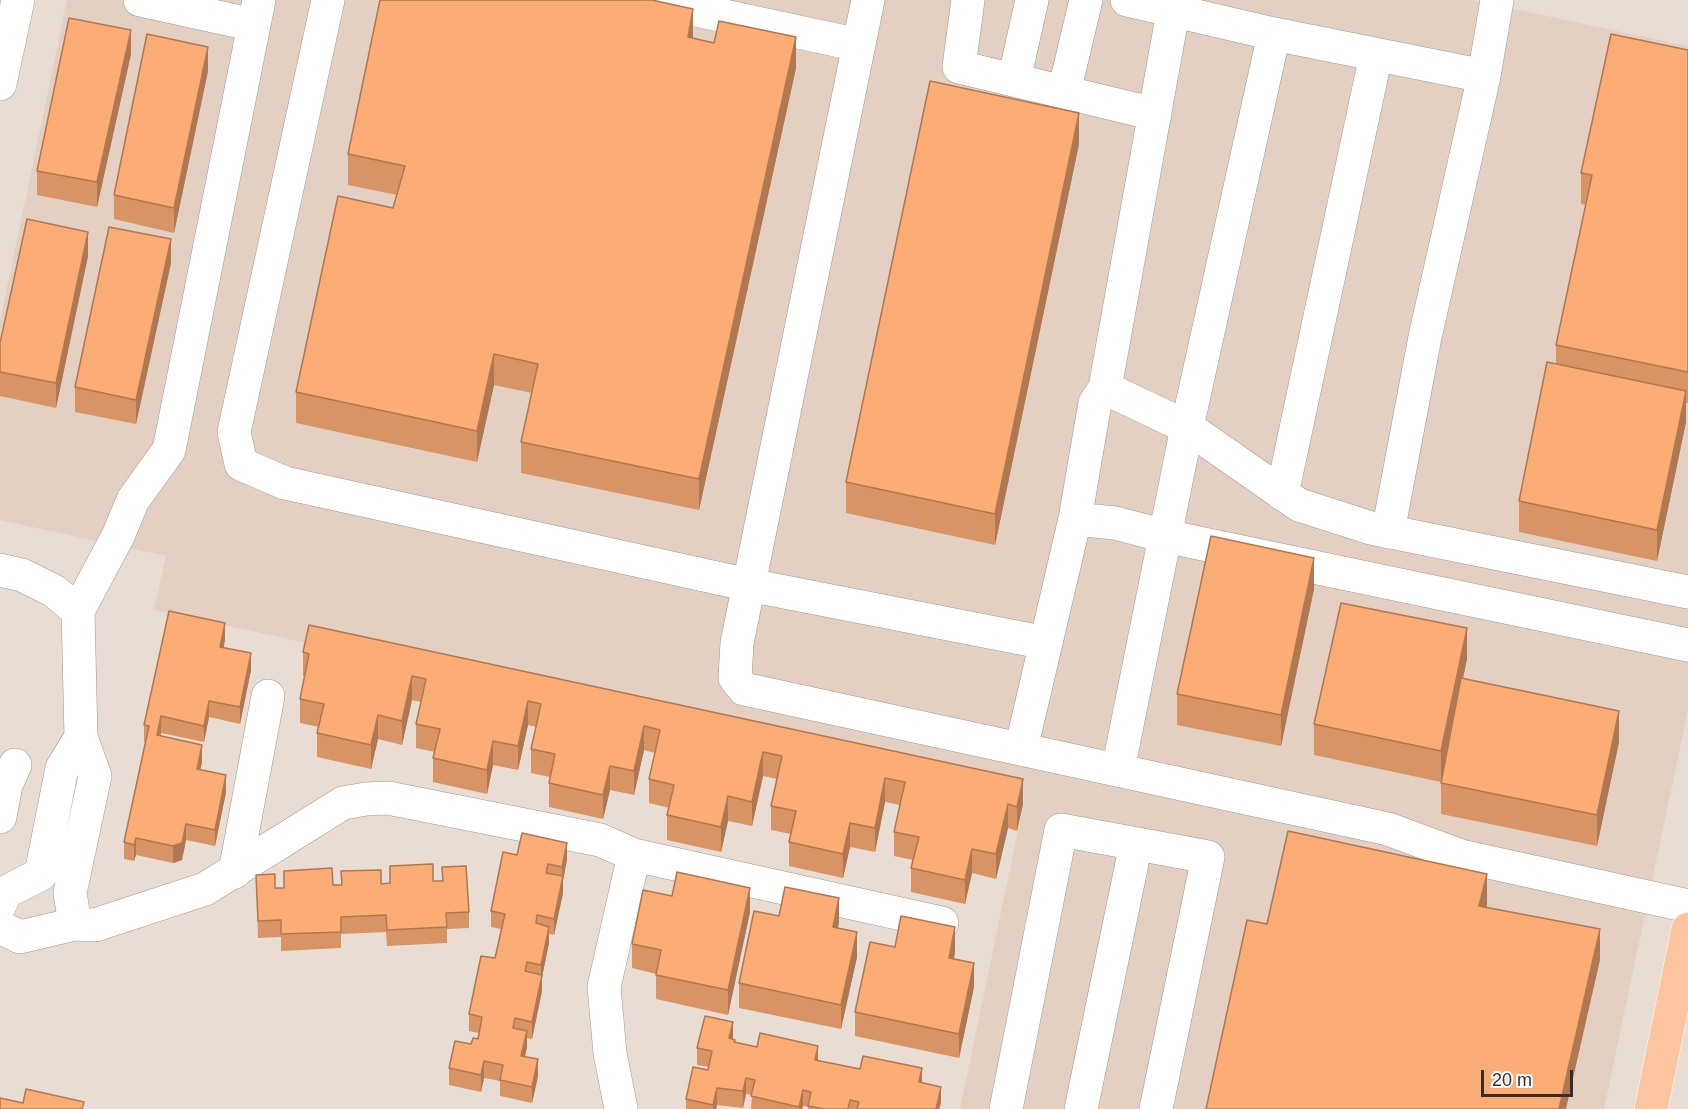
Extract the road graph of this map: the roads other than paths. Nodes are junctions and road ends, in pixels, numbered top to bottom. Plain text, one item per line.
1 (18, 0) edge
2 (140, 0) edge
3 (328, 0) edge
4 (650, 0) edge
5 (868, 0) edge
6 (969, 0) edge
7 (1032, 0) edge
8 (1086, 0) edge
9 (1127, 0) edge
10 (1497, 0) edge
11 (257, 12) edge
12 (1173, 12) junction
13 (1274, 34) junction
14 (859, 45) junction
15 (1376, 55) junction
16 (1484, 76) junction
17 (1014, 80) junction
18 (0, 84) edge
19 (1064, 92) junction
20 (1155, 114) junction
21 (1105, 388) junction
22 (1187, 427) junction
23 (1282, 494) junction
24 (1075, 519) junction
25 (1388, 532) junction
26 (1165, 536) junction
27 (0, 570) edge
28 (749, 585) junction
29 (1688, 592) edge
30 (78, 611) junction
31 (1046, 643) junction
32 (1688, 645) edge
33 (268, 696) dead end
34 (81, 737) junction
35 (1021, 749) junction
36 (15, 765) dead end
37 (1130, 772) junction
38 (0, 817) edge
39 (1136, 844) junction
40 (634, 855) junction
41 (235, 872) junction
42 (0, 905) edge
43 (1688, 906) edge
44 (942, 923) edge
45 (75, 924) junction
46 (0, 927) edge
47 (1688, 929) edge
48 (621, 1109) edge
49 (1006, 1109) edge
50 (1081, 1109) edge
51 (1156, 1109) edge
52 (1651, 1109) edge

1 - 18 street
2 - 11 street
3 - 28 street
4 - 14 street
5 - 14 street
6 - 17 street
7 - 17 street
8 - 19 street
9 - 12 street
10 - 16 street
11 - 30 street
12 - 13 street
12 - 20 street
13 - 15 street
13 - 22 street
14 - 28 street
15 - 16 street
15 - 23 street
16 - 25 street
17 - 19 street
19 - 20 street
20 - 21 street
21 - 22 street
21 - 24 street
22 - 23 street
22 - 26 street
23 - 25 street
24 - 26 street
24 - 31 street
25 - 29 street
26 - 32 street
26 - 37 street
27 - 30 street
28 - 31 street
28 - 35 street
30 - 34 street
31 - 35 street
33 - 41 street
34 - 42 street
34 - 45 street
35 - 37 street
36 - 38 street
37 - 43 street
39 - 49 street
39 - 50 street
39 - 51 street
40 - 41 street
40 - 44 street
40 - 48 street
41 - 45 street
45 - 46 street
47 - 52 main road

